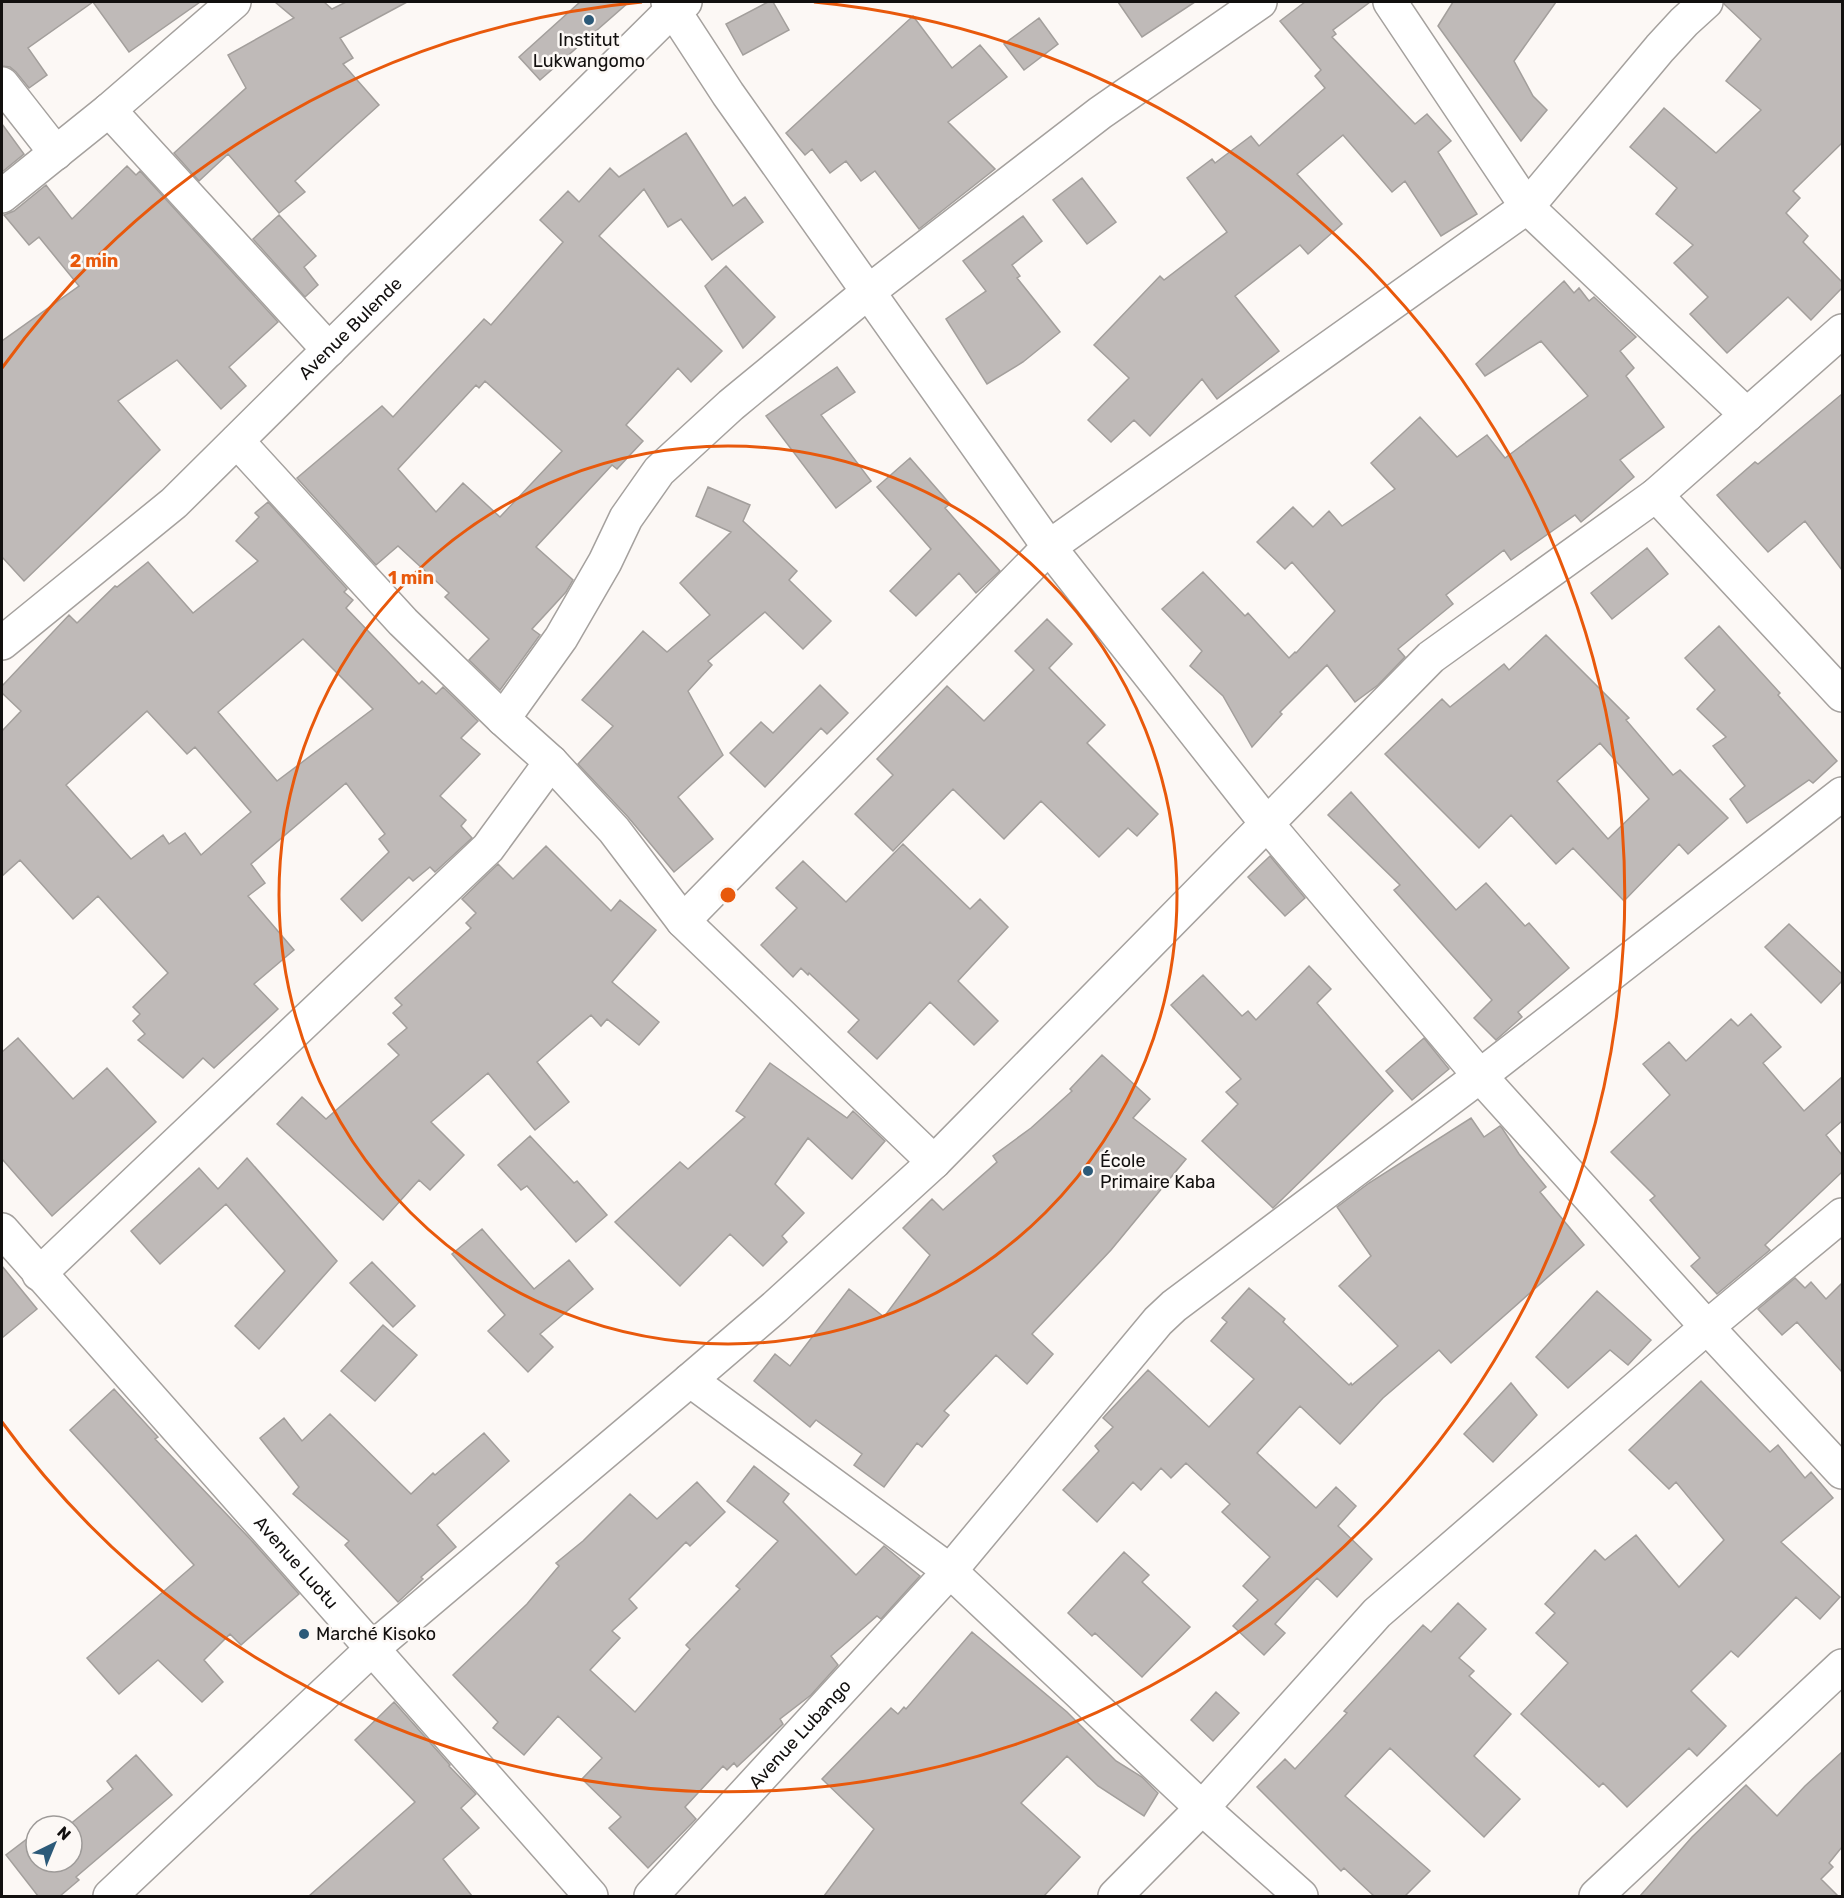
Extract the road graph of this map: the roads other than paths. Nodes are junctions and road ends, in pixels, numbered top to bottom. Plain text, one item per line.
1 (1260, 2) edge
2 (1390, 2) edge
3 (1706, 2) edge
4 (230, 3) edge
5 (675, 4) edge
6 (2, 84) edge
7 (109, 110) junction
8 (56, 153) junction
9 (2, 196) edge
10 (1527, 207) junction
11 (868, 292) junction
12 (1842, 331) edge
13 (329, 350) junction
14 (1747, 415) junction
15 (237, 441) junction
16 (1656, 495) junction
17 (1049, 548) junction
18 (2, 643) edge
19 (1842, 695) edge
20 (503, 719) junction
21 (551, 762) junction
22 (1842, 794) edge
23 (1268, 825) junction
24 (683, 921) junction
25 (1479, 1076) junction
26 (934, 1162) junction
27 (1842, 1215) edge
28 (2, 1230) edge
29 (39, 1274) junction
30 (1707, 1327) junction
31 (690, 1380) junction
32 (1842, 1472) edge
33 (950, 1571) junction
34 (373, 1648) junction
35 (1842, 1666) edge
36 (1202, 1808) junction
37 (110, 1896) edge
38 (591, 1896) edge
39 (651, 1896) edge
40 (1115, 1896) edge
41 (1301, 1896) edge
42 (1596, 1896) edge

1 - 11 street
2 - 10 street
3 - 10 street
4 - 7 street
5 - 11 street
5 - 13 street, Avenue Bulende
6 - 8 street
7 - 8 street
7 - 13 street
8 - 9 street
10 - 14 street
10 - 17 street
11 - 17 street
11 - 20 street
12 - 14 street
13 - 15 street, Avenue Bulende
14 - 16 street
15 - 18 street, Avenue Bulende
15 - 20 street
16 - 19 street
16 - 23 street
17 - 23 street
17 - 24 street
20 - 21 street
21 - 24 street
21 - 29 street
22 - 25 street, Avenue Lubango
23 - 25 street
23 - 26 street
24 - 26 street
25 - 30 street
25 - 33 street, Avenue Lubango
26 - 31 street
27 - 30 street
28 - 29 street, Avenue Luotu
29 - 34 street, Avenue Luotu
30 - 32 street
30 - 36 street
31 - 33 street
31 - 34 street
33 - 36 street
33 - 39 street, Avenue Lubango
34 - 37 street
34 - 38 street, Avenue Luotu
35 - 42 street
36 - 40 street
36 - 41 street

